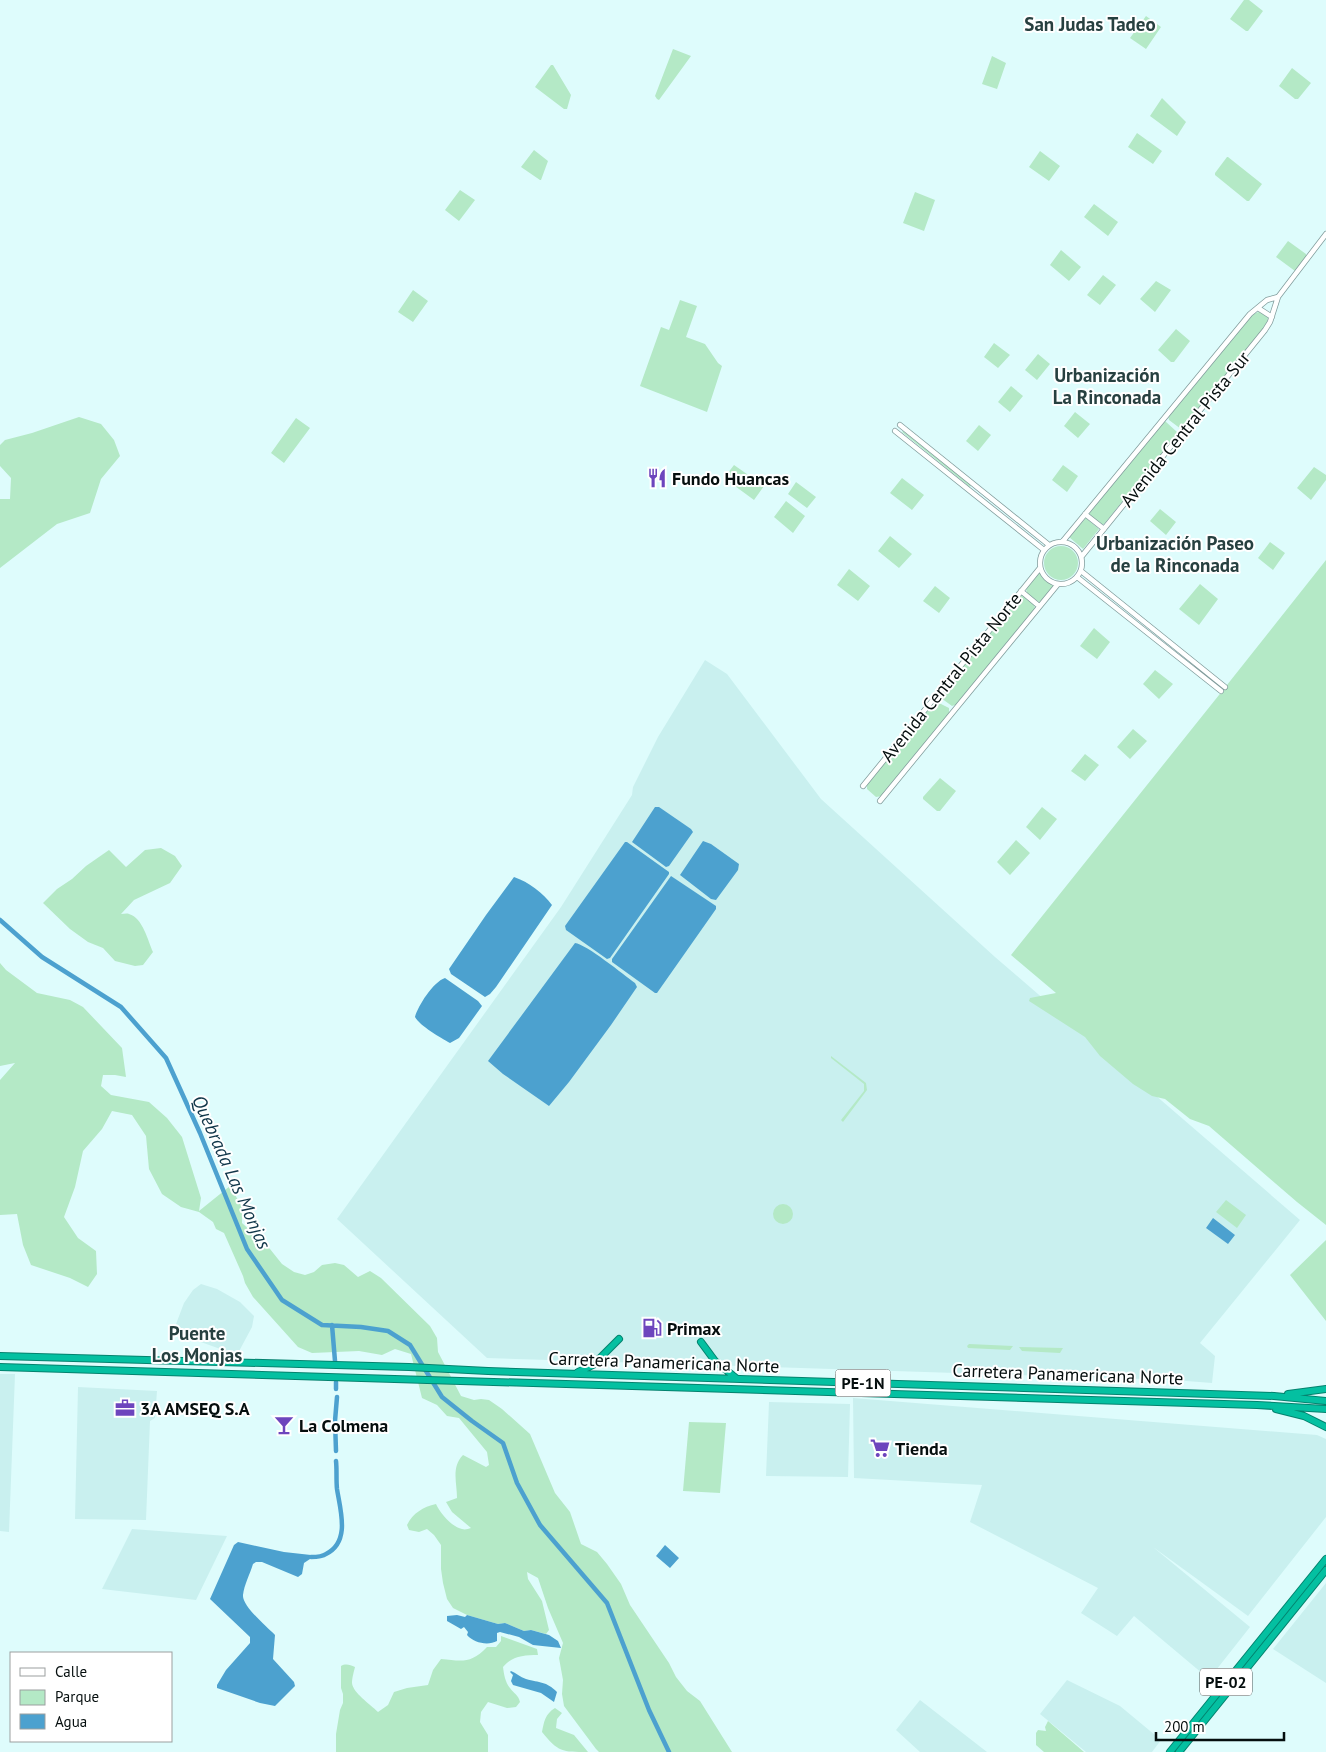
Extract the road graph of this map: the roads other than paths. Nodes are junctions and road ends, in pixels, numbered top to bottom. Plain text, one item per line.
1 (1326, 234) edge
2 (1278, 297) junction
3 (1258, 308) junction
4 (1272, 317) junction
5 (900, 425) dead end
6 (895, 431) dead end
7 (1085, 514) junction
8 (1104, 529) junction
9 (1063, 541) junction
10 (1049, 545) junction
11 (1044, 550) junction
12 (1082, 556) junction
13 (1040, 568) junction
14 (1081, 571) junction
15 (1077, 577) junction
16 (1058, 584) junction
17 (1021, 591) junction
18 (1039, 606) junction
19 (1225, 687) dead end
20 (1221, 691) dead end
21 (863, 786) dead end
22 (880, 802) dead end
23 (619, 1339) dead end
24 (701, 1342) dead end
25 (0, 1356) edge
26 (303, 1364) junction
27 (0, 1366) edge
28 (575, 1374) junction
29 (295, 1376) junction
30 (738, 1379) junction
31 (798, 1381) junction
32 (1068, 1389) junction
33 (1326, 1389) edge
34 (798, 1391) junction
35 (1274, 1396) junction
36 (1068, 1399) junction
37 (1326, 1401) edge
38 (1257, 1405) junction
39 (1326, 1409) edge
40 (1326, 1427) edge
41 (1326, 1559) edge
42 (1326, 1570) edge
43 (1170, 1752) edge
44 (1179, 1752) edge

1 - 2 street
2 - 3 street
2 - 4 street, Avenida Central Pista Sur
3 - 4 street
3 - 7 street
4 - 8 street, Avenida Central Pista Sur
5 - 10 street
6 - 11 street
7 - 8 street
7 - 9 street
8 - 12 street, Avenida Central Pista Sur
9 - 10 street
9 - 12 street
10 - 11 street
11 - 13 street
12 - 14 street
13 - 16 street
13 - 17 street, Avenida Central Pista Norte
14 - 15 street
14 - 19 street
15 - 16 street
15 - 20 street
16 - 18 street
17 - 18 street
17 - 21 street, Avenida Central Pista Norte
18 - 22 street
23 - 28 highway
24 - 30 highway
25 - 26 highway, Carretera Panamericana Norte / PE-1N
26 - 28 highway, Carretera Panamericana Norte / PE-1N
26 - 29 highway
27 - 29 highway, Carretera Panamericana Norte / PE-1N
28 - 30 highway, Carretera Panamericana Norte / PE-1N
29 - 34 highway, Carretera Panamericana Norte / PE-1N
30 - 31 highway, Carretera Panamericana Norte / PE-1N
31 - 32 highway, Carretera Panamericana Norte / PE-1N
31 - 34 highway
32 - 35 highway, Carretera Panamericana Norte / PE-1N
32 - 36 highway
33 - 35 highway
34 - 36 highway, Carretera Panamericana Norte / PE-1N
35 - 37 highway, Carretera Panamericana Norte / PE-1N
36 - 38 highway, Carretera Panamericana Norte / PE-1N
38 - 39 highway, Carretera Panamericana Norte / PE-1N
38 - 40 highway
41 - 43 highway, PE-02
42 - 44 highway, PE-02

